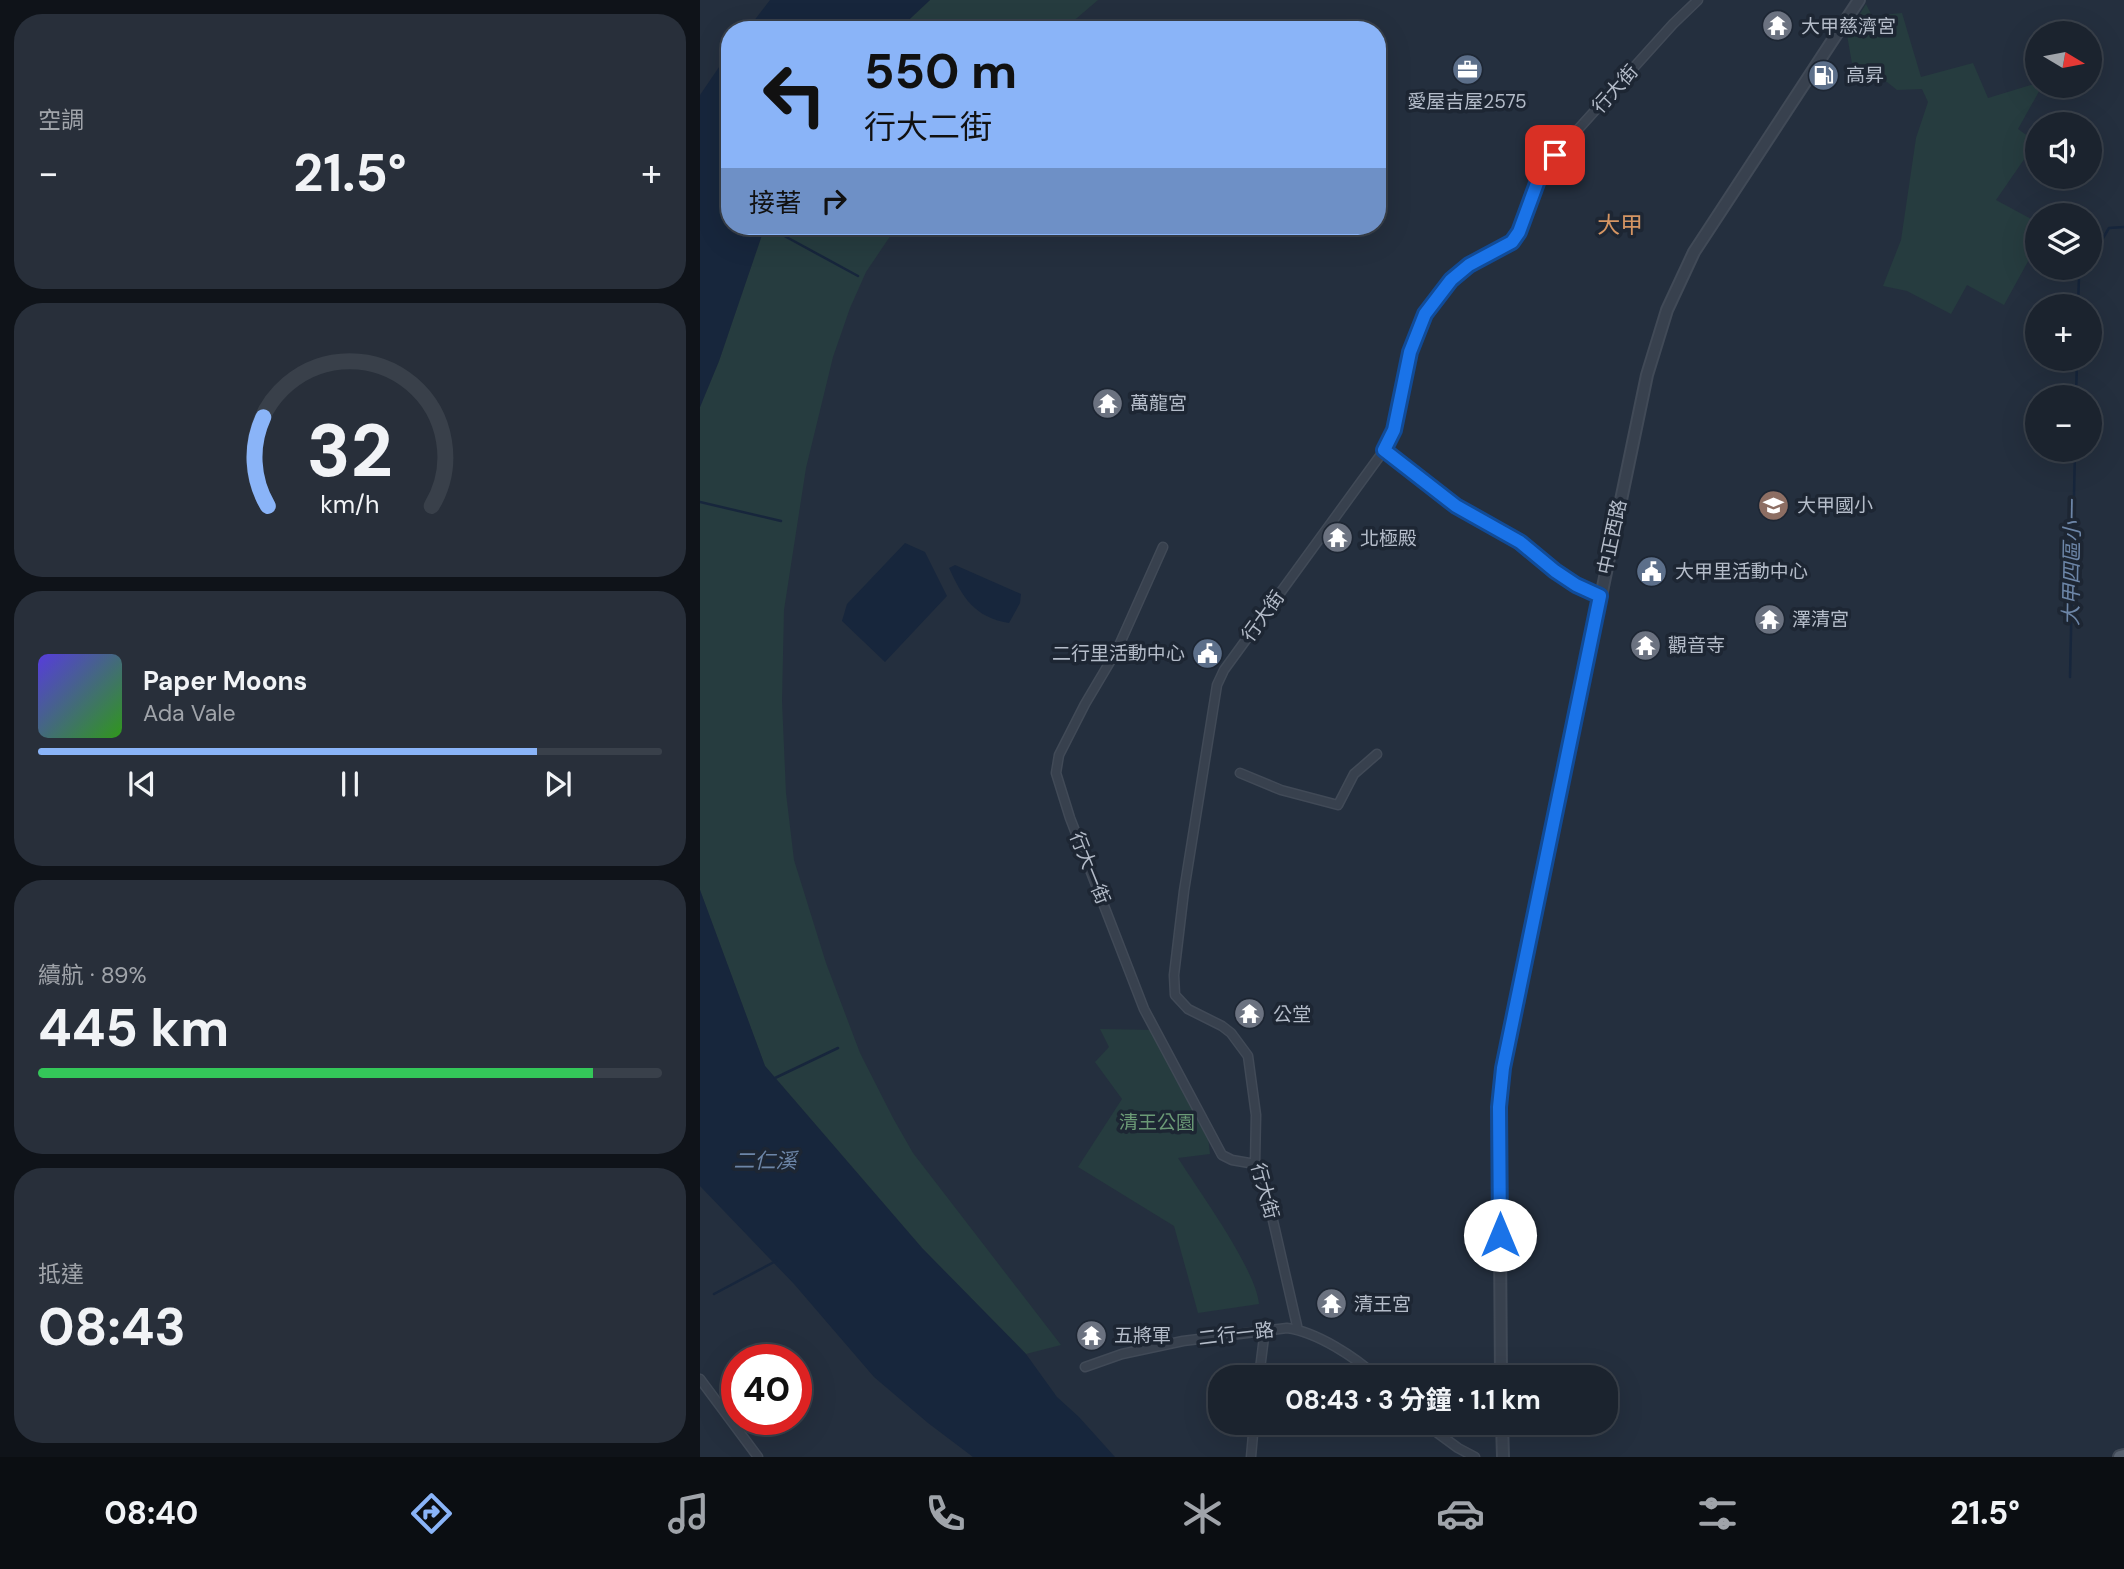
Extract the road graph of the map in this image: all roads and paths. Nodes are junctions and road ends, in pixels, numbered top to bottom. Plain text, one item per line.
1 (1698, 0) edge
2 (1859, 0) edge
3 (1384, 450) junction
4 (1163, 547) dead end
5 (1600, 596) junction
6 (1377, 754) dead end
7 (1240, 773) dead end
8 (1255, 1164) junction
9 (1265, 1329) junction
10 (1298, 1330) junction
11 (1260, 1365) edge
12 (1362, 1365) edge
13 (1502, 1365) edge
14 (1085, 1367) dead end
15 (700, 1379) edge
16 (1253, 1435) edge
17 (1440, 1435) edge
18 (1502, 1435) edge
19 (758, 1457) edge
20 (1251, 1457) edge
21 (1475, 1457) edge
22 (1503, 1457) edge

1 - 3 street, 行大街
2 - 5 street, 中正西路
3 - 5 street
3 - 8 street, 行大街
4 - 8 street, 行大一街
5 - 13 street, 中正西路
6 - 7 street
8 - 10 street, 行大街
9 - 10 street, 二行一路
9 - 11 street
9 - 14 street, 二行一路
10 - 12 street, 二行一路
15 - 19 street
16 - 20 street
17 - 21 street
18 - 22 street

